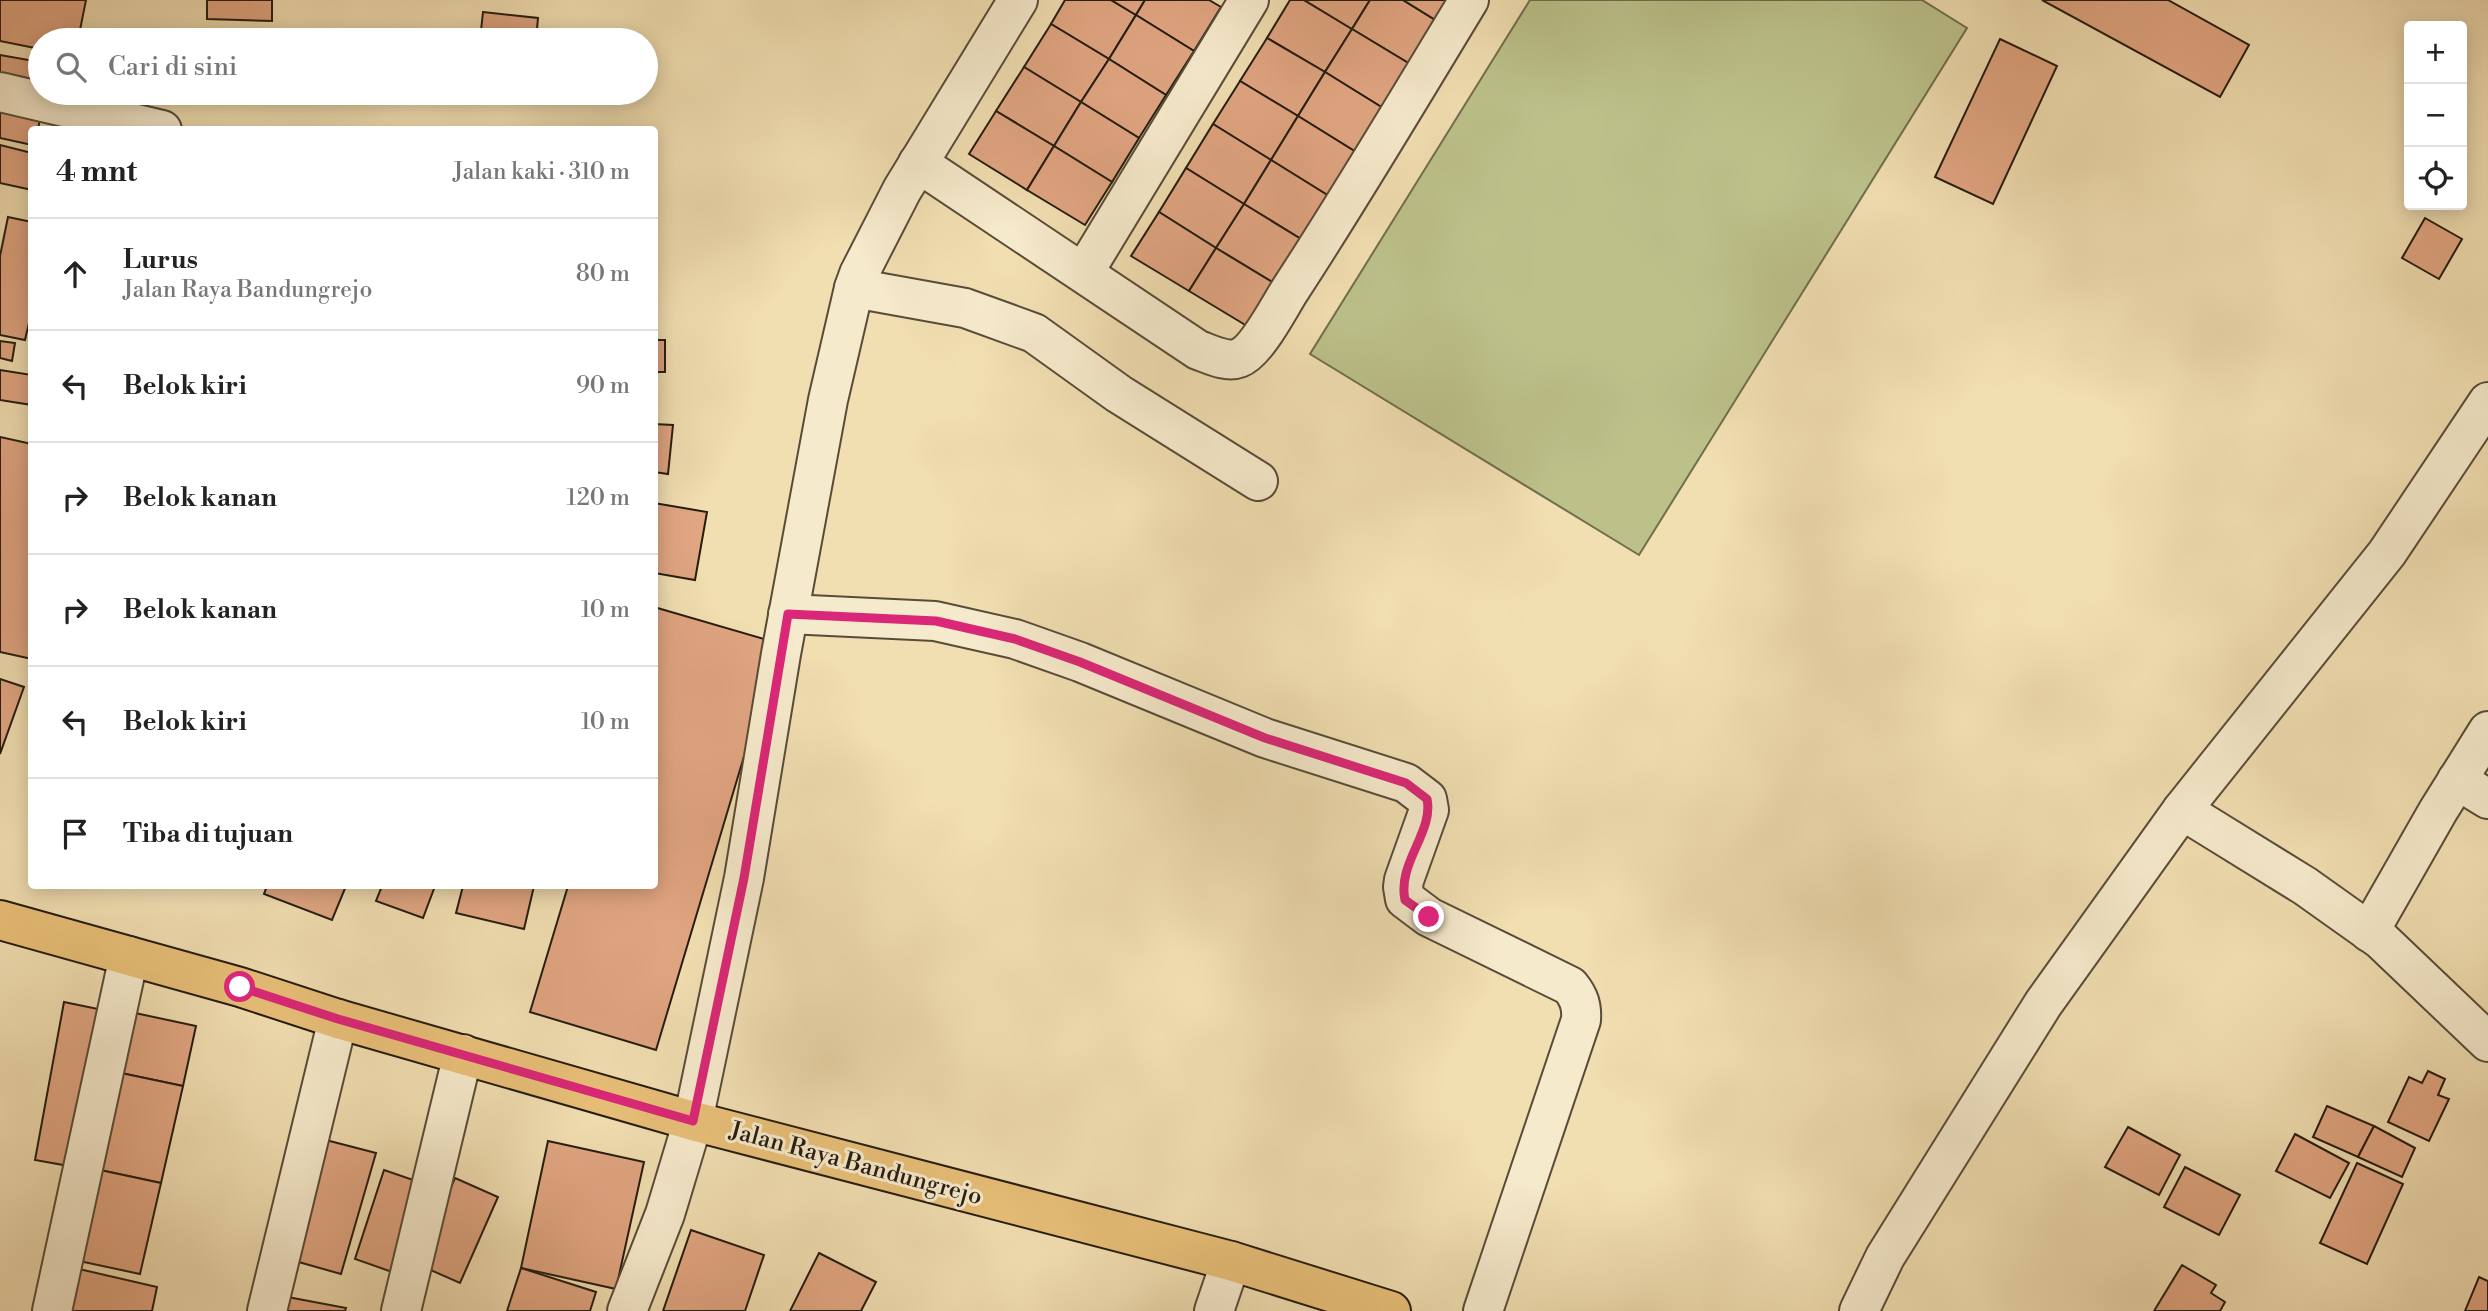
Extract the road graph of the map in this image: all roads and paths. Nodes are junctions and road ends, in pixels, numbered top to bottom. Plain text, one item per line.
1 (1018, 0) edge
2 (1249, 0) edge
3 (1469, 0) edge
4 (0, 92) edge
5 (28, 99) edge
6 (55, 105) edge
7 (145, 126) edge
8 (918, 163) junction
9 (1084, 272) junction
10 (854, 288) junction
11 (2488, 402) edge
12 (1258, 481) dead end
13 (788, 614) junction
14 (2488, 731) edge
15 (2473, 789) edge
16 (2182, 810) junction
17 (0, 920) edge
18 (2369, 932) junction
19 (129, 956) junction
20 (338, 1019) junction
21 (2488, 1042) edge
22 (463, 1054) junction
23 (693, 1121) junction
24 (1231, 1261) junction
25 (1381, 1310) edge
26 (52, 1311) edge
27 (267, 1311) edge
28 (401, 1311) edge
29 (627, 1311) edge
30 (1214, 1311) edge
31 (1483, 1311) edge
32 (1859, 1311) edge

1 - 8 street
2 - 9 street
3 - 9 street
4 - 5 street
6 - 7 street
8 - 9 street
8 - 10 street
10 - 12 street
10 - 13 street
11 - 16 street
13 - 23 street
13 - 31 street
14 - 15 street
15 - 18 street
16 - 18 street
16 - 32 street
17 - 19 main road, Jalan Raya Bandungrejo
18 - 21 street
19 - 20 main road, Jalan Raya Bandungrejo
19 - 26 street
20 - 22 main road, Jalan Raya Bandungrejo
20 - 27 street
22 - 23 main road, Jalan Raya Bandungrejo
22 - 28 street
23 - 24 main road, Jalan Raya Bandungrejo
23 - 29 street
24 - 25 main road, Jalan Raya Bandungrejo
24 - 30 street

